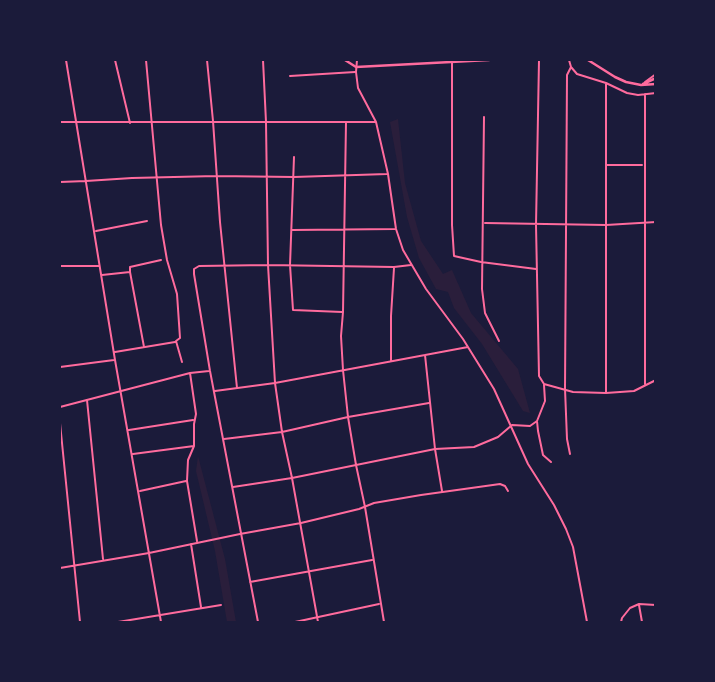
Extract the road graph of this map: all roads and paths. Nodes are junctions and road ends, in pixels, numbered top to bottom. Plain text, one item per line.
1 (66, 60) edge
2 (115, 60) edge
3 (146, 60) edge
4 (206, 60) edge
5 (263, 60) edge
6 (345, 60) edge
7 (357, 60) edge
8 (484, 60) edge
9 (489, 60) edge
10 (539, 60) edge
11 (569, 60) edge
12 (587, 60) edge
13 (421, 62) edge
14 (453, 62) junction
15 (571, 67) junction
16 (356, 69) junction
17 (290, 76) dead end
18 (656, 76) edge
19 (606, 83) junction
20 (656, 83) edge
21 (641, 85) junction
22 (656, 93) edge
23 (645, 94) junction
24 (484, 117) dead end
25 (213, 121) junction
26 (60, 122) edge
27 (77, 122) junction
28 (266, 122) junction
29 (346, 122) junction
30 (376, 122) junction
31 (130, 123) junction
32 (151, 123) junction
33 (294, 157) dead end
34 (605, 165) junction
35 (645, 165) junction
36 (388, 174) junction
37 (216, 176) junction
38 (345, 176) junction
39 (266, 177) junction
40 (294, 177) junction
41 (157, 178) junction
42 (86, 181) junction
43 (60, 182) edge
44 (146, 221) dead end
45 (645, 222) junction
46 (656, 222) edge
47 (483, 223) junction
48 (536, 225) junction
49 (567, 225) junction
50 (606, 225) junction
51 (396, 229) junction
52 (292, 230) junction
53 (344, 230) junction
54 (95, 231) junction
55 (161, 260) dead end
56 (481, 262) junction
57 (268, 265) junction
58 (290, 265) junction
59 (412, 265) junction
60 (100, 266) junction
61 (224, 266) junction
62 (343, 266) junction
63 (60, 267) edge
64 (394, 267) junction
65 (537, 270) junction
66 (130, 272) junction
67 (102, 275) junction
68 (343, 312) junction
69 (177, 341) junction
70 (499, 341) dead end
71 (144, 347) junction
72 (469, 347) junction
73 (114, 352) junction
74 (425, 355) junction
75 (116, 360) junction
76 (182, 361) dead end
77 (391, 361) junction
78 (60, 367) edge
79 (343, 370) junction
80 (210, 371) junction
81 (190, 373) junction
82 (656, 380) edge
83 (275, 383) junction
84 (544, 384) junction
85 (645, 384) junction
86 (237, 388) junction
87 (565, 390) junction
88 (122, 391) junction
89 (214, 391) junction
90 (606, 393) junction
91 (87, 400) junction
92 (429, 403) junction
93 (60, 407) edge
94 (348, 417) junction
95 (195, 419) junction
96 (537, 421) junction
97 (60, 422) edge
98 (510, 426) junction
99 (128, 430) junction
100 (282, 432) junction
101 (223, 439) junction
102 (194, 446) junction
103 (435, 449) junction
104 (132, 454) junction
105 (570, 454) dead end
106 (551, 462) dead end
107 (356, 465) junction
108 (292, 478) junction
109 (187, 481) junction
110 (232, 487) junction
111 (139, 491) junction
112 (508, 491) dead end
113 (442, 492) junction
114 (365, 507) junction
115 (301, 523) junction
116 (240, 534) junction
117 (197, 543) junction
118 (191, 544) junction
119 (149, 553) junction
120 (373, 560) junction
121 (103, 561) junction
122 (74, 566) junction
123 (60, 568) edge
124 (310, 571) junction
125 (250, 582) junction
126 (380, 603) junction
127 (639, 604) junction
128 (221, 605) dead end
129 (656, 606) edge
130 (201, 608) junction
131 (160, 614) junction
132 (318, 620) edge
133 (80, 622) edge
134 (118, 622) edge
135 (161, 622) edge
136 (258, 622) edge
137 (295, 622) edge
138 (384, 622) edge
139 (587, 622) edge
140 (621, 622) edge
141 (642, 622) edge

1 - 27 street
2 - 31 street
3 - 32 street
4 - 25 street
5 - 28 street
6 - 16 main road
7 - 16 street
8 - 9 main road
8 - 14 main road
10 - 48 street
11 - 15 street
12 - 21 main road
13 - 14 main road
13 - 16 main road
14 - 56 street
15 - 19 street
15 - 49 street
16 - 17 street
16 - 30 street
18 - 21 main road
19 - 23 street
19 - 34 street
20 - 21 main road
22 - 23 street
23 - 35 street
24 - 47 street
25 - 28 street
25 - 32 street
25 - 37 street
26 - 27 street
27 - 31 street
27 - 42 street
28 - 29 street
28 - 39 street
29 - 30 street
29 - 38 street
30 - 36 street
31 - 32 street
32 - 41 street
33 - 40 street
34 - 35 street
34 - 50 street
35 - 45 street
36 - 38 street
36 - 51 street
37 - 39 street
37 - 41 street
37 - 61 street
38 - 40 street
38 - 53 street
39 - 40 street
39 - 57 street
40 - 52 street
41 - 42 street
41 - 69 street
42 - 43 street
42 - 54 street
44 - 54 street
45 - 46 street
45 - 50 street
45 - 85 street
47 - 48 street
47 - 56 street
48 - 49 street
48 - 65 street
49 - 50 street
49 - 87 street
50 - 90 street
51 - 53 street
51 - 59 street
52 - 53 street
52 - 58 street
53 - 62 street
54 - 60 street
55 - 66 street
56 - 65 street
56 - 70 street
57 - 58 street
57 - 61 street
57 - 83 street
58 - 62 street
58 - 68 street
59 - 64 street
59 - 72 street
60 - 63 street
60 - 67 street
61 - 80 street
61 - 86 street
62 - 64 street
62 - 68 street
64 - 77 street
65 - 84 street
66 - 67 street
66 - 71 street
67 - 73 street
68 - 79 street
69 - 71 street
69 - 76 street
71 - 73 street
72 - 74 street
72 - 98 street
73 - 75 street
74 - 77 street
74 - 92 street
75 - 78 street
75 - 88 street
77 - 79 street
79 - 83 street
79 - 94 street
80 - 81 street
80 - 89 street
81 - 88 street
81 - 95 street
82 - 85 street
83 - 86 street
83 - 100 street
84 - 87 street
84 - 96 street
85 - 90 street
86 - 89 street
87 - 90 street
87 - 105 street
88 - 91 street
88 - 99 street
89 - 101 street
91 - 93 street
91 - 121 street
92 - 94 street
92 - 103 street
94 - 100 street
94 - 107 street
95 - 99 street
95 - 102 street
96 - 98 street
96 - 106 street
97 - 122 street
98 - 103 street
98 - 139 street
99 - 104 street
100 - 101 street
100 - 108 street
101 - 110 street
102 - 104 street
102 - 109 street
103 - 107 street
103 - 113 street
104 - 111 street
107 - 108 street
107 - 114 street
108 - 110 street
108 - 115 street
109 - 111 street
109 - 117 street
110 - 116 street
111 - 119 street
112 - 113 street
113 - 114 street
114 - 115 street
114 - 120 street
115 - 116 street
115 - 124 street
116 - 117 street
116 - 125 street
117 - 118 street
118 - 119 street
118 - 130 street
119 - 121 street
119 - 131 street
120 - 124 street
120 - 126 street
121 - 122 street
122 - 123 street
122 - 133 street
124 - 125 street
124 - 132 street
125 - 136 street
126 - 132 street
126 - 138 street
127 - 129 street
127 - 140 street
127 - 141 street
128 - 130 street
130 - 131 street
131 - 134 street
131 - 135 street
132 - 137 street

